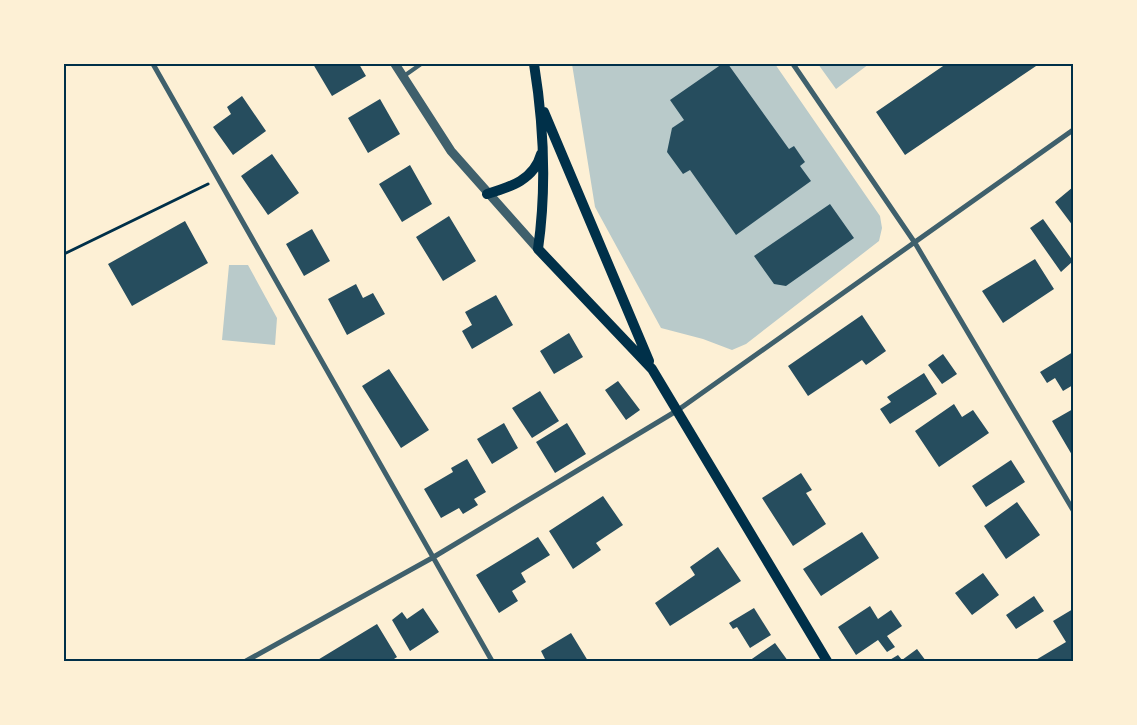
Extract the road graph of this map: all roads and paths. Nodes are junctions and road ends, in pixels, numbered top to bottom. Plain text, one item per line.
1 (153, 64) edge
2 (395, 64) edge
3 (420, 64) edge
4 (534, 64) edge
5 (793, 64) edge
6 (402, 77) junction
7 (540, 102) junction
8 (1073, 130) edge
9 (544, 143) junction
10 (218, 179) junction
11 (487, 194) junction
12 (915, 243) junction
13 (538, 249) junction
14 (64, 254) edge
15 (652, 369) junction
16 (678, 410) junction
17 (1073, 510) edge
18 (432, 558) junction
19 (246, 661) edge
20 (492, 661) edge
21 (827, 661) edge

1 - 10 street
2 - 6 street
3 - 6 lane
4 - 7 main road
5 - 12 street
6 - 11 street
7 - 9 main road
7 - 15 main road
8 - 12 street
9 - 11 main road
9 - 13 main road
10 - 14 path
10 - 18 street
11 - 13 street
12 - 16 street
12 - 17 street
13 - 15 main road
15 - 16 main road
16 - 18 street
16 - 21 main road
18 - 19 street
18 - 20 street

